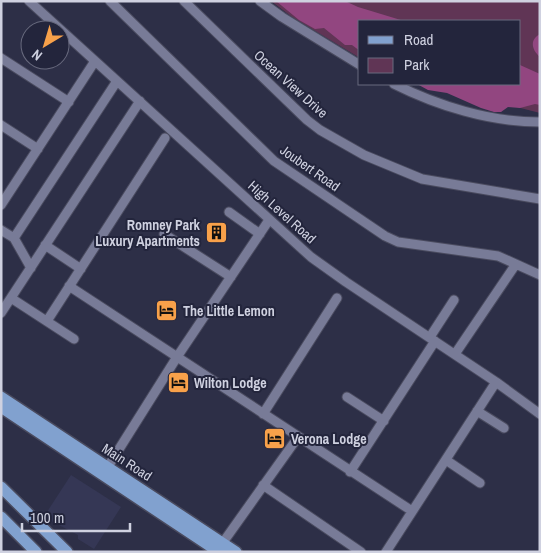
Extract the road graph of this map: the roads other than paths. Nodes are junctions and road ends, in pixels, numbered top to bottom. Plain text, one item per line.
1 (29, 1) edge
2 (110, 1) edge
3 (184, 1) edge
4 (260, 1) edge
5 (1, 58) edge
6 (95, 61) junction
7 (358, 64) edge
8 (117, 81) junction
9 (396, 85) edge
10 (140, 101) junction
11 (69, 102) junction
12 (540, 122) edge
13 (1, 125) edge
14 (165, 138) dead end
15 (38, 149) junction
16 (540, 199) edge
17 (2, 203) edge
18 (229, 212) dead end
19 (269, 220) junction
20 (1, 230) edge
21 (164, 234) dead end
22 (260, 234) junction
23 (14, 238) junction
24 (45, 245) junction
25 (516, 264) junction
26 (31, 268) junction
27 (81, 269) junction
28 (540, 275) edge
29 (232, 277) junction
30 (69, 286) junction
31 (11, 298) junction
32 (337, 298) dead end
33 (454, 300) dead end
34 (1, 313) edge
35 (47, 321) junction
36 (74, 339) dead end
37 (433, 339) junction
38 (455, 354) junction
39 (177, 357) junction
40 (496, 382) junction
41 (1, 397) edge
42 (347, 397) dead end
43 (1, 407) edge
44 (477, 411) junction
45 (263, 414) junction
46 (540, 414) edge
47 (384, 421) junction
48 (504, 428) dead end
49 (298, 437) junction
50 (446, 460) junction
51 (105, 471) junction
52 (350, 472) junction
53 (480, 483) dead end
54 (263, 485) junction
55 (1, 489) edge
56 (412, 511) junction
57 (1, 517) edge
58 (220, 548) edge
59 (36, 552) edge
60 (58, 552) edge
61 (67, 552) edge
62 (236, 552) edge
63 (361, 552) edge
64 (386, 552) edge

1 - 6 street, High Level Road
2 - 25 street, Joubert Road
3 - 16 street, Ocean View Drive
4 - 7 street
5 - 11 street
6 - 8 street, High Level Road
6 - 11 street
8 - 10 street, High Level Road
8 - 23 street
9 - 12 street
10 - 19 street, High Level Road
10 - 24 street
11 - 15 street
13 - 15 street
14 - 27 street
15 - 17 street
18 - 22 street
19 - 22 street
19 - 37 street, High Level Road
20 - 23 street
21 - 29 street
22 - 29 street
23 - 26 street
24 - 26 street
24 - 27 street
25 - 28 street, Joubert Road
25 - 38 street
26 - 31 street
27 - 30 street
29 - 39 street
30 - 35 street
30 - 39 street
31 - 34 street
31 - 35 street
32 - 45 street
33 - 37 street
35 - 36 street
37 - 38 street, High Level Road
37 - 47 street
38 - 40 street, High Level Road
39 - 45 street
39 - 51 street
40 - 44 street
40 - 46 street, High Level Road
41 - 51 main road, Main Road
42 - 47 street
43 - 51 main road, Main Road
44 - 48 street
44 - 50 street
45 - 49 street
47 - 52 street
49 - 52 street
49 - 54 street
50 - 53 street
50 - 56 street
51 - 58 main road, Main Road
52 - 56 street
54 - 58 street
54 - 63 street
55 - 60 main road
55 - 61 main road
56 - 64 street
57 - 59 main road
58 - 62 main road, Main Road

